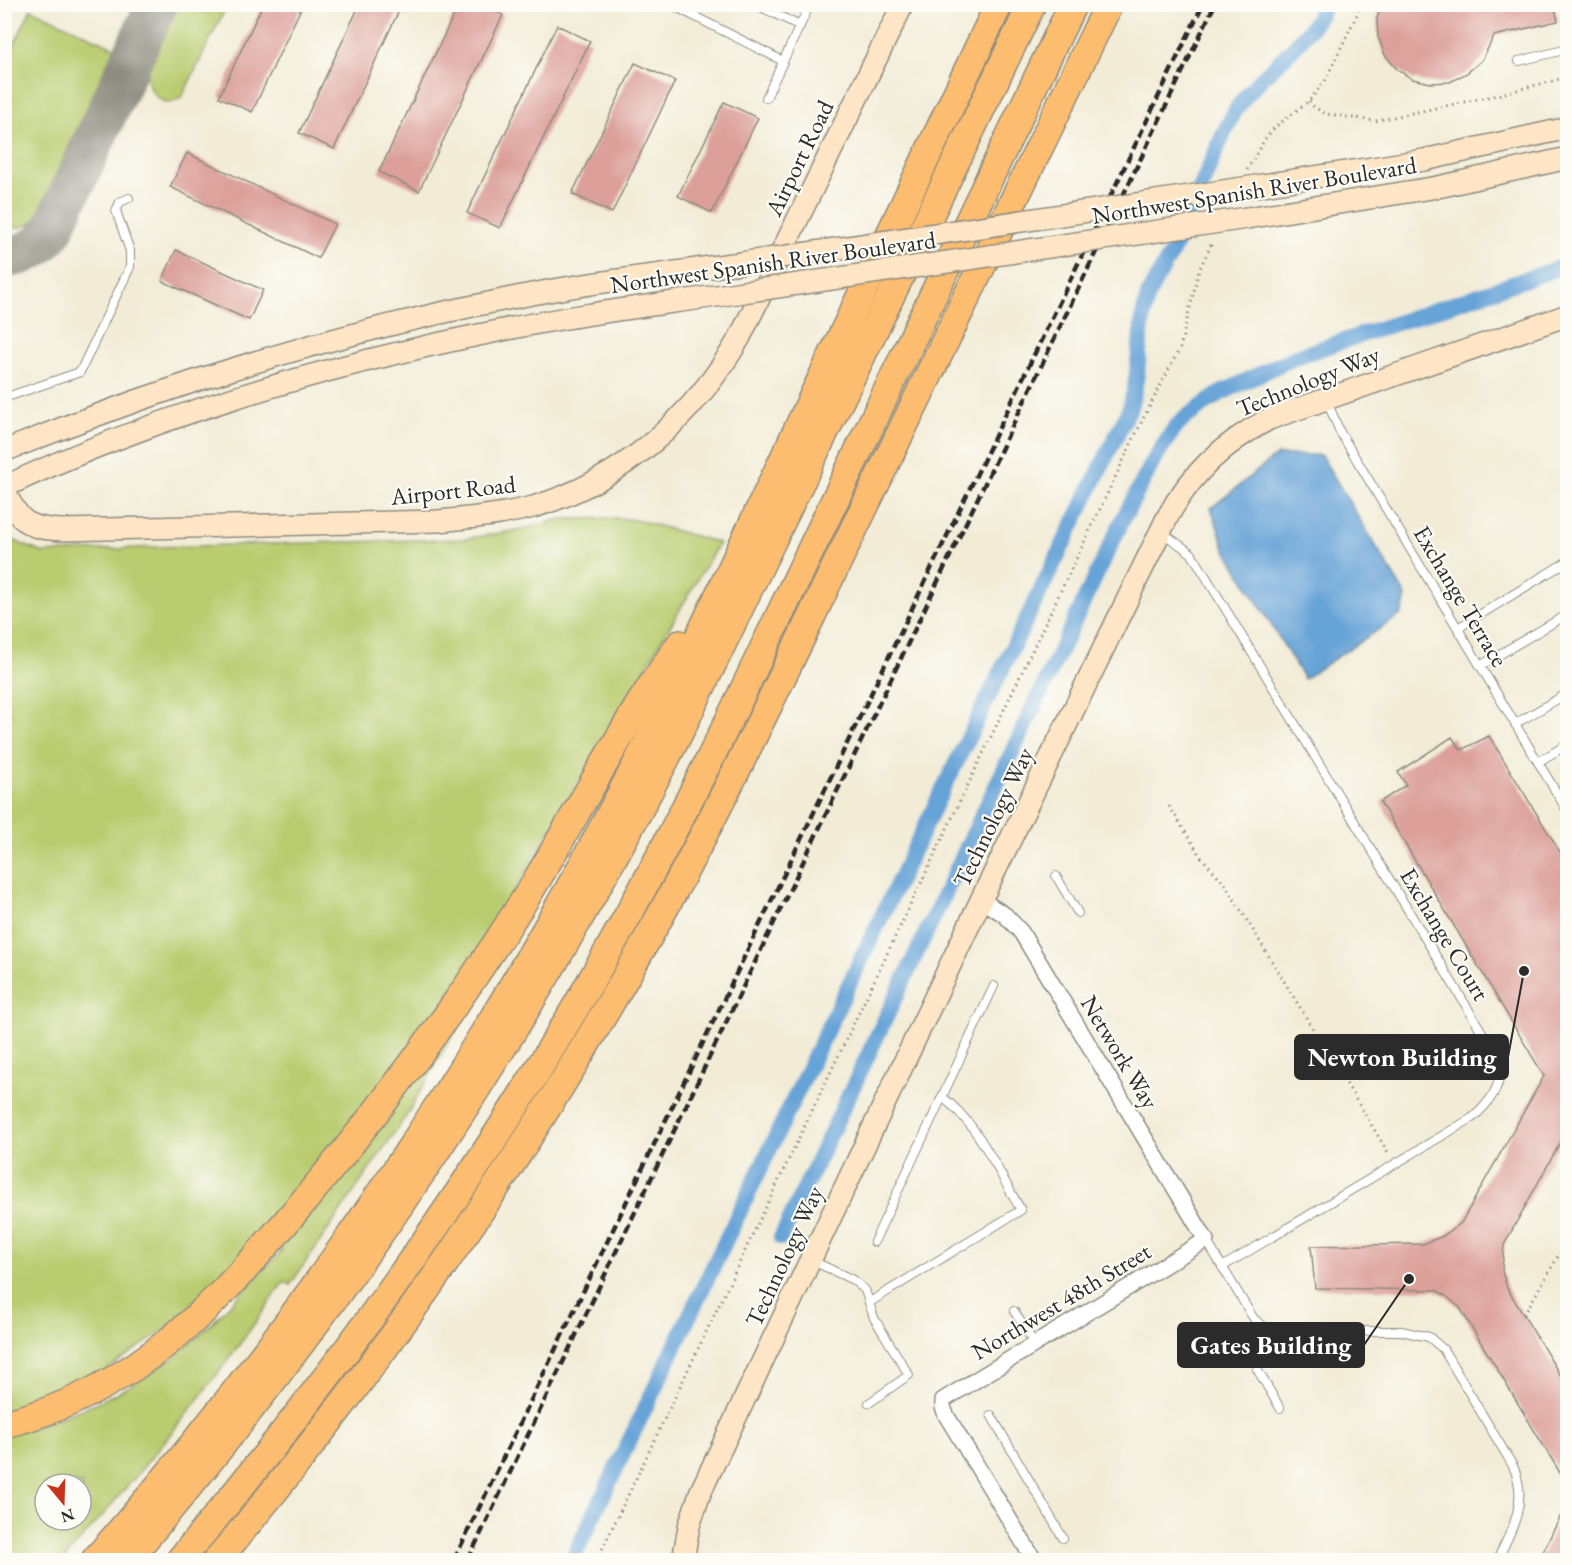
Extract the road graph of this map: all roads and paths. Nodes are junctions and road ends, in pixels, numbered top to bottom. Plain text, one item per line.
1 (670, 4) edge
2 (755, 4) edge
3 (810, 4) edge
4 (903, 4) edge
5 (999, 4) edge
6 (1032, 4) edge
7 (1072, 4) edge
8 (1109, 4) edge
9 (1362, 4) edge
10 (800, 26) junction
11 (1568, 49) edge
12 (783, 61) junction
13 (1519, 61) dead end
14 (1568, 78) edge
15 (766, 98) dead end
16 (1309, 101) junction
17 (1568, 128) edge
18 (1568, 158) edge
19 (1243, 177) dead end
20 (129, 198) dead end
21 (1214, 237) dead end
22 (1568, 315) edge
23 (4, 398) edge
24 (1326, 398) junction
25 (4, 451) edge
26 (4, 488) edge
27 (1161, 531) junction
28 (1568, 561) edge
29 (731, 568) junction
30 (1568, 614) edge
31 (1458, 628) junction
32 (1480, 666) junction
33 (1568, 693) edge
34 (1515, 724) junction
35 (1568, 744) edge
36 (1538, 762) junction
37 (1169, 807) dead end
38 (1568, 812) edge
39 (1056, 876) dead end
40 (981, 900) junction
41 (1078, 913) dead end
42 (994, 986) dead end
43 (942, 1097) junction
44 (1395, 1164) junction
45 (1568, 1239) edge
46 (1206, 1240) junction
47 (874, 1242) dead end
48 (810, 1260) junction
49 (1222, 1267) junction
50 (870, 1302) junction
51 (1014, 1311) dead end
52 (1524, 1316) dead end
53 (1034, 1343) junction
54 (1257, 1369) dead end
55 (868, 1403) dead end
56 (1280, 1408) dead end
57 (990, 1415) dead end
58 (4, 1424) edge
59 (1063, 1538) dead end
60 (95, 1560) edge
61 (127, 1560) edge
62 (180, 1560) edge
63 (217, 1560) edge
64 (597, 1560) edge
65 (683, 1560) edge
66 (1034, 1560) edge
67 (1497, 1560) edge

1 - 12 lane
2 - 10 lane
3 - 10 lane
4 - 26 main road, Airport Road
5 - 29 highway
6 - 61 highway
7 - 62 highway
8 - 63 highway
9 - 16 path
10 - 12 lane
11 - 13 lane
12 - 15 lane
14 - 16 path
16 - 19 path
17 - 25 main road, Northwest Spanish River Boulevard, bridge
18 - 26 main road, Northwest Spanish River Boulevard, bridge
20 - 23 lane
21 - 64 path
22 - 24 main road, Technology Way
24 - 27 main road, Technology Way
24 - 31 lane, Exchange Terrace
27 - 40 main road, Technology Way
27 - 44 lane, Exchange Court
28 - 31 lane
29 - 58 highway
29 - 60 highway
30 - 32 lane
31 - 32 lane, Exchange Terrace
32 - 34 lane, Exchange Terrace
33 - 34 lane
34 - 36 lane, Exchange Terrace
35 - 36 lane
36 - 38 lane, Exchange Terrace
37 - 44 path
39 - 41 lane
40 - 46 street, Network Way
40 - 48 main road, Technology Way
42 - 43 lane
43 - 47 lane
43 - 50 lane
44 - 49 lane, Exchange Court
45 - 52 path
46 - 49 lane
46 - 53 street, Northwest 48th Street
48 - 50 lane
48 - 65 main road, Technology Way
49 - 67 lane
50 - 55 lane
51 - 53 lane
53 - 66 street, Northwest 48th Street
54 - 56 lane
57 - 59 lane

